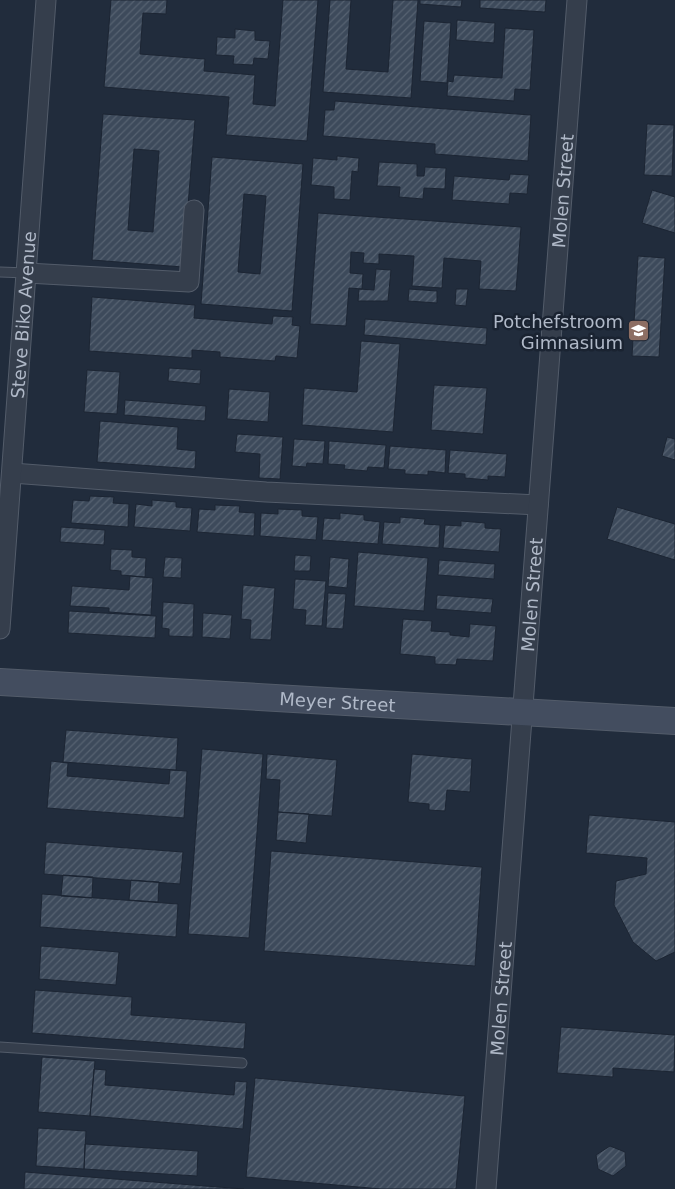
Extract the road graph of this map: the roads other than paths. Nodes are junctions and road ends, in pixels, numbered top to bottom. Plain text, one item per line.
1 (46, 0) edge
2 (577, 0) edge
3 (194, 210) dead end
4 (0, 272) edge
5 (27, 273) junction
6 (12, 473) junction
7 (538, 505) junction
8 (0, 629) edge
9 (0, 682) edge
10 (521, 711) junction
11 (675, 721) edge
12 (0, 1047) edge
13 (242, 1063) dead end
14 (486, 1189) edge

1 - 5 street, Steve Biko Avenue
2 - 7 street, Molen Street
3 - 5 street
4 - 5 lane
5 - 6 street, Steve Biko Avenue
6 - 7 street
6 - 8 street, Steve Biko Avenue
7 - 10 street, Molen Street
9 - 10 street, Meyer Street
10 - 11 street, Meyer Street
10 - 14 street, Molen Street
12 - 13 lane

